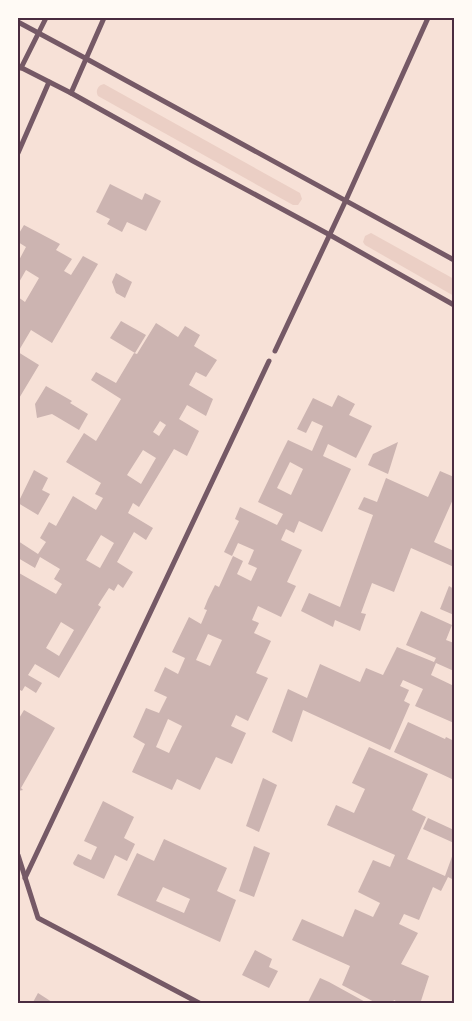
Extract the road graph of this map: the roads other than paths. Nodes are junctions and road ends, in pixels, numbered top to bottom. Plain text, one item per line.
1 (46, 18) edge
2 (104, 18) edge
3 (428, 18) edge
4 (18, 22) edge
5 (38, 33) junction
6 (85, 58) junction
7 (19, 67) edge
8 (49, 82) junction
9 (71, 93) junction
10 (18, 154) edge
11 (346, 200) junction
12 (330, 235) junction
13 (454, 260) edge
14 (454, 306) edge
15 (275, 352) dead end
16 (269, 361) dead end
17 (18, 855) edge
18 (25, 878) junction
19 (201, 1004) edge

1 - 5 street
2 - 6 street
3 - 11 street
4 - 5 street
5 - 6 street
5 - 7 street
6 - 9 street
6 - 11 street
7 - 8 street
8 - 9 street
8 - 10 street
9 - 12 street
11 - 12 street
11 - 13 street
12 - 14 street
12 - 15 street
16 - 18 street
17 - 18 street
18 - 19 street

